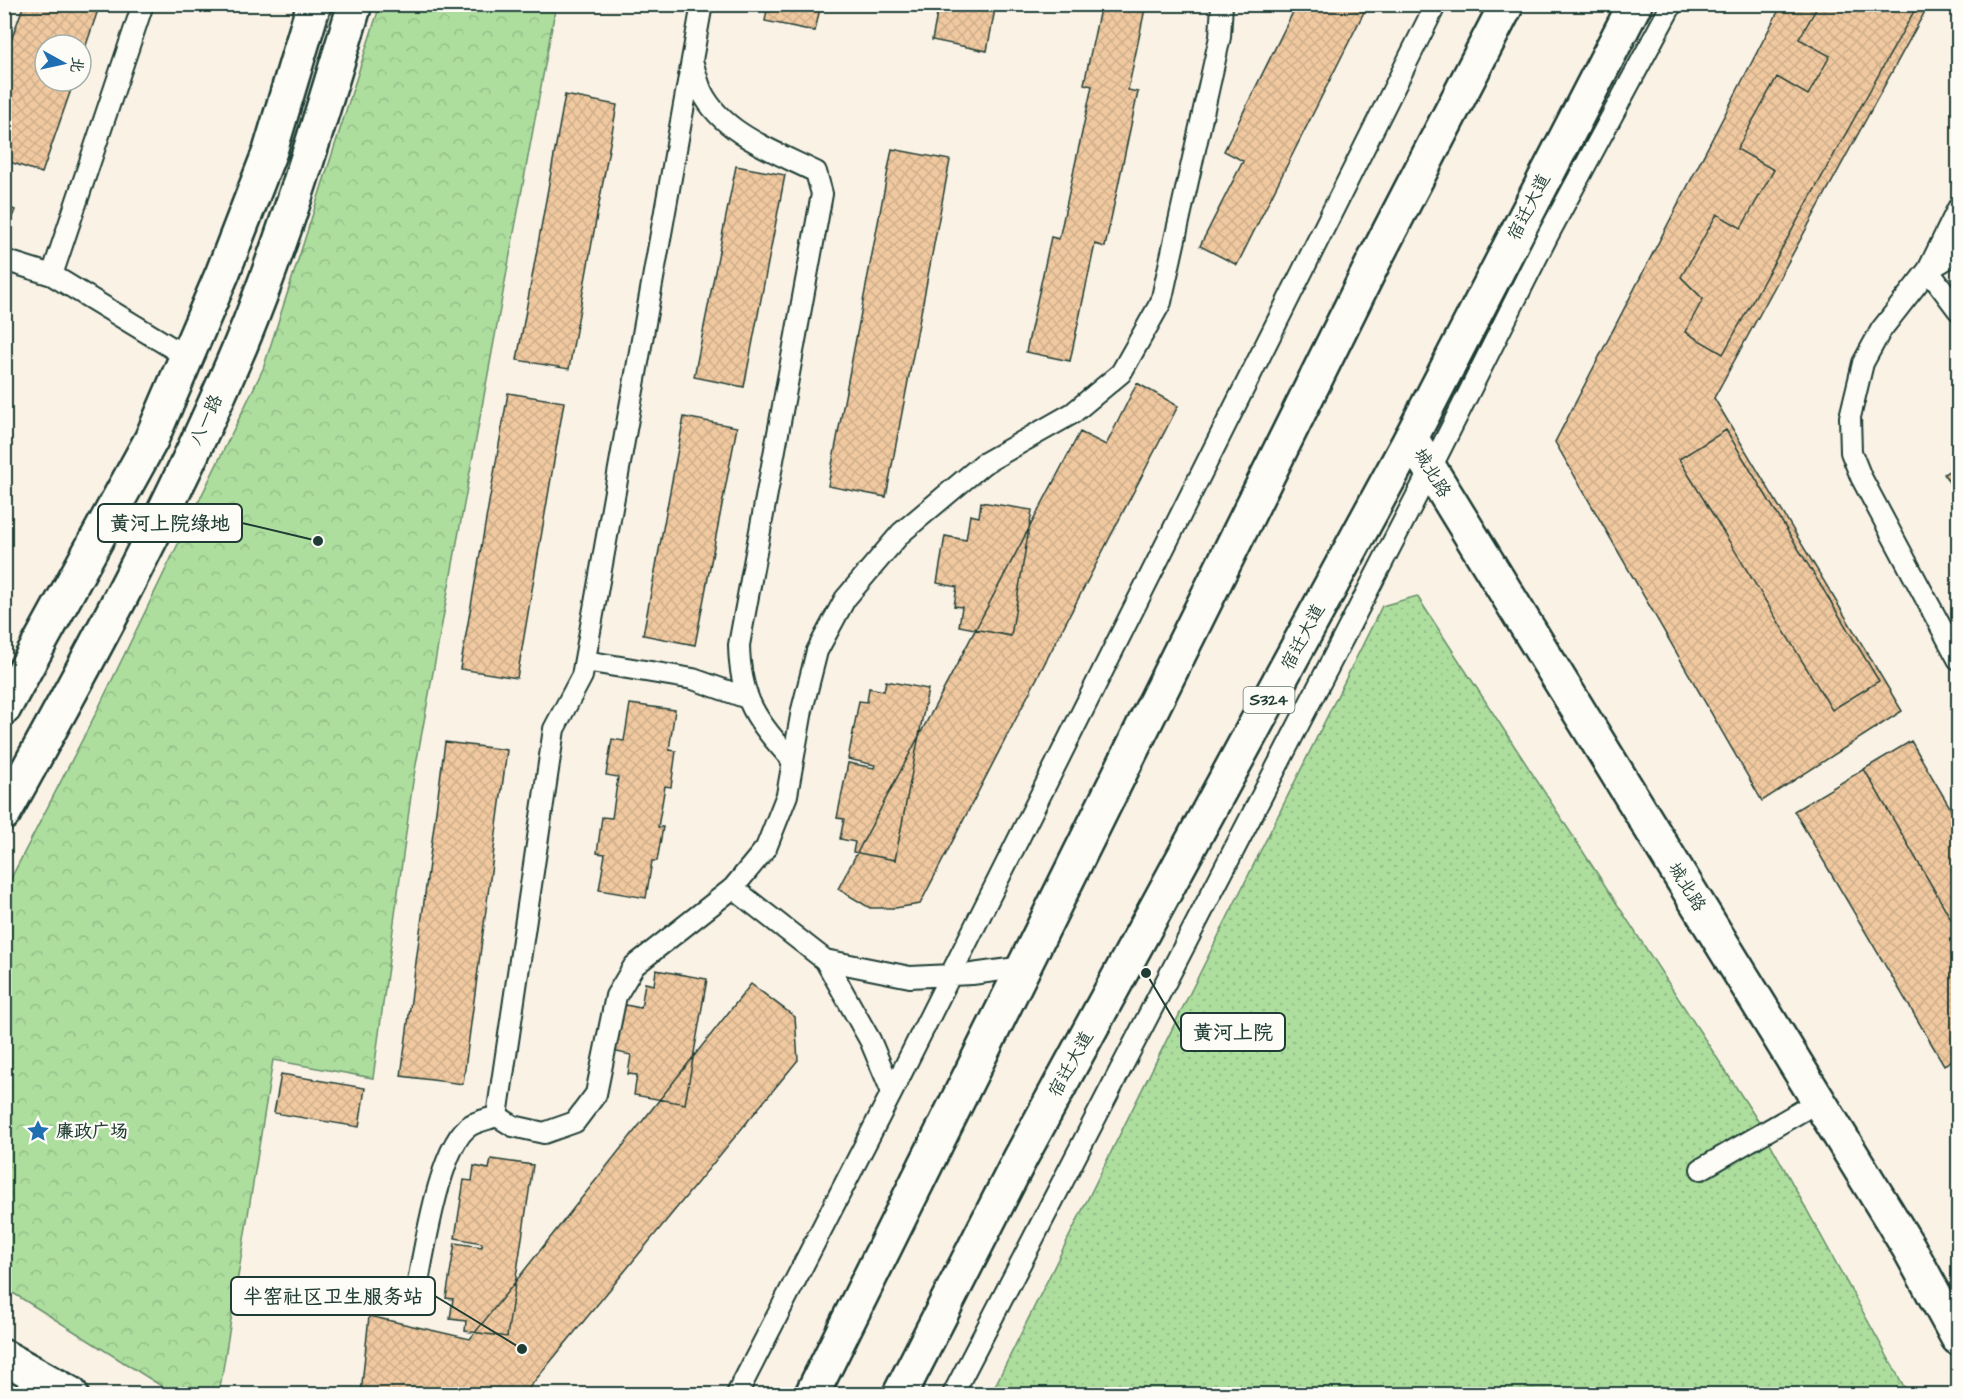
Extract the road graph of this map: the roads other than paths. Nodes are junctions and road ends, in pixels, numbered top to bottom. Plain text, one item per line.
1 (143, 4) edge
2 (314, 4) edge
3 (356, 4) edge
4 (702, 4) edge
5 (1222, 4) edge
6 (1436, 4) edge
7 (1507, 4) edge
8 (1635, 4) edge
9 (1672, 4) edge
10 (692, 62) junction
11 (1959, 208) edge
12 (1959, 252) edge
13 (4, 260) edge
14 (1928, 270) junction
15 (52, 275) junction
16 (1959, 310) edge
17 (187, 357) junction
18 (1411, 438) junction
19 (1430, 470) junction
20 (1959, 658) edge
21 (585, 661) junction
22 (747, 698) junction
23 (4, 708) edge
24 (793, 761) junction
25 (4, 813) edge
26 (733, 888) junction
27 (825, 960) junction
28 (1024, 967) junction
29 (950, 975) junction
30 (892, 1092) junction
31 (1819, 1101) junction
32 (497, 1116) junction
33 (1701, 1169) dead end
34 (417, 1287) dead end
35 (1959, 1338) edge
36 (4, 1357) edge
37 (71, 1395) edge
38 (737, 1395) edge
39 (812, 1395) edge
40 (900, 1395) edge
41 (953, 1395) edge

1 - 15 lane
2 - 17 main road
3 - 25 main road, 八一路
4 - 10 lane
5 - 24 lane
6 - 29 lane
7 - 28 main road
8 - 18 main road, 宿迁大道 / S324
9 - 19 lane
10 - 21 lane
10 - 22 lane
11 - 14 lane
12 - 14 lane
13 - 15 lane
14 - 16 lane
14 - 20 lane
15 - 17 lane
17 - 23 main road
18 - 19 main road, 城北路
18 - 40 main road, 宿迁大道 / S324
19 - 31 main road, 城北路
19 - 41 lane
21 - 22 lane
21 - 32 lane
22 - 24 lane
24 - 26 lane
26 - 27 lane
26 - 32 lane
27 - 29 lane
27 - 30 lane
28 - 29 lane
28 - 39 main road
29 - 30 lane
30 - 38 lane
31 - 33 lane
31 - 35 main road, 城北路
32 - 34 lane
36 - 37 main road

